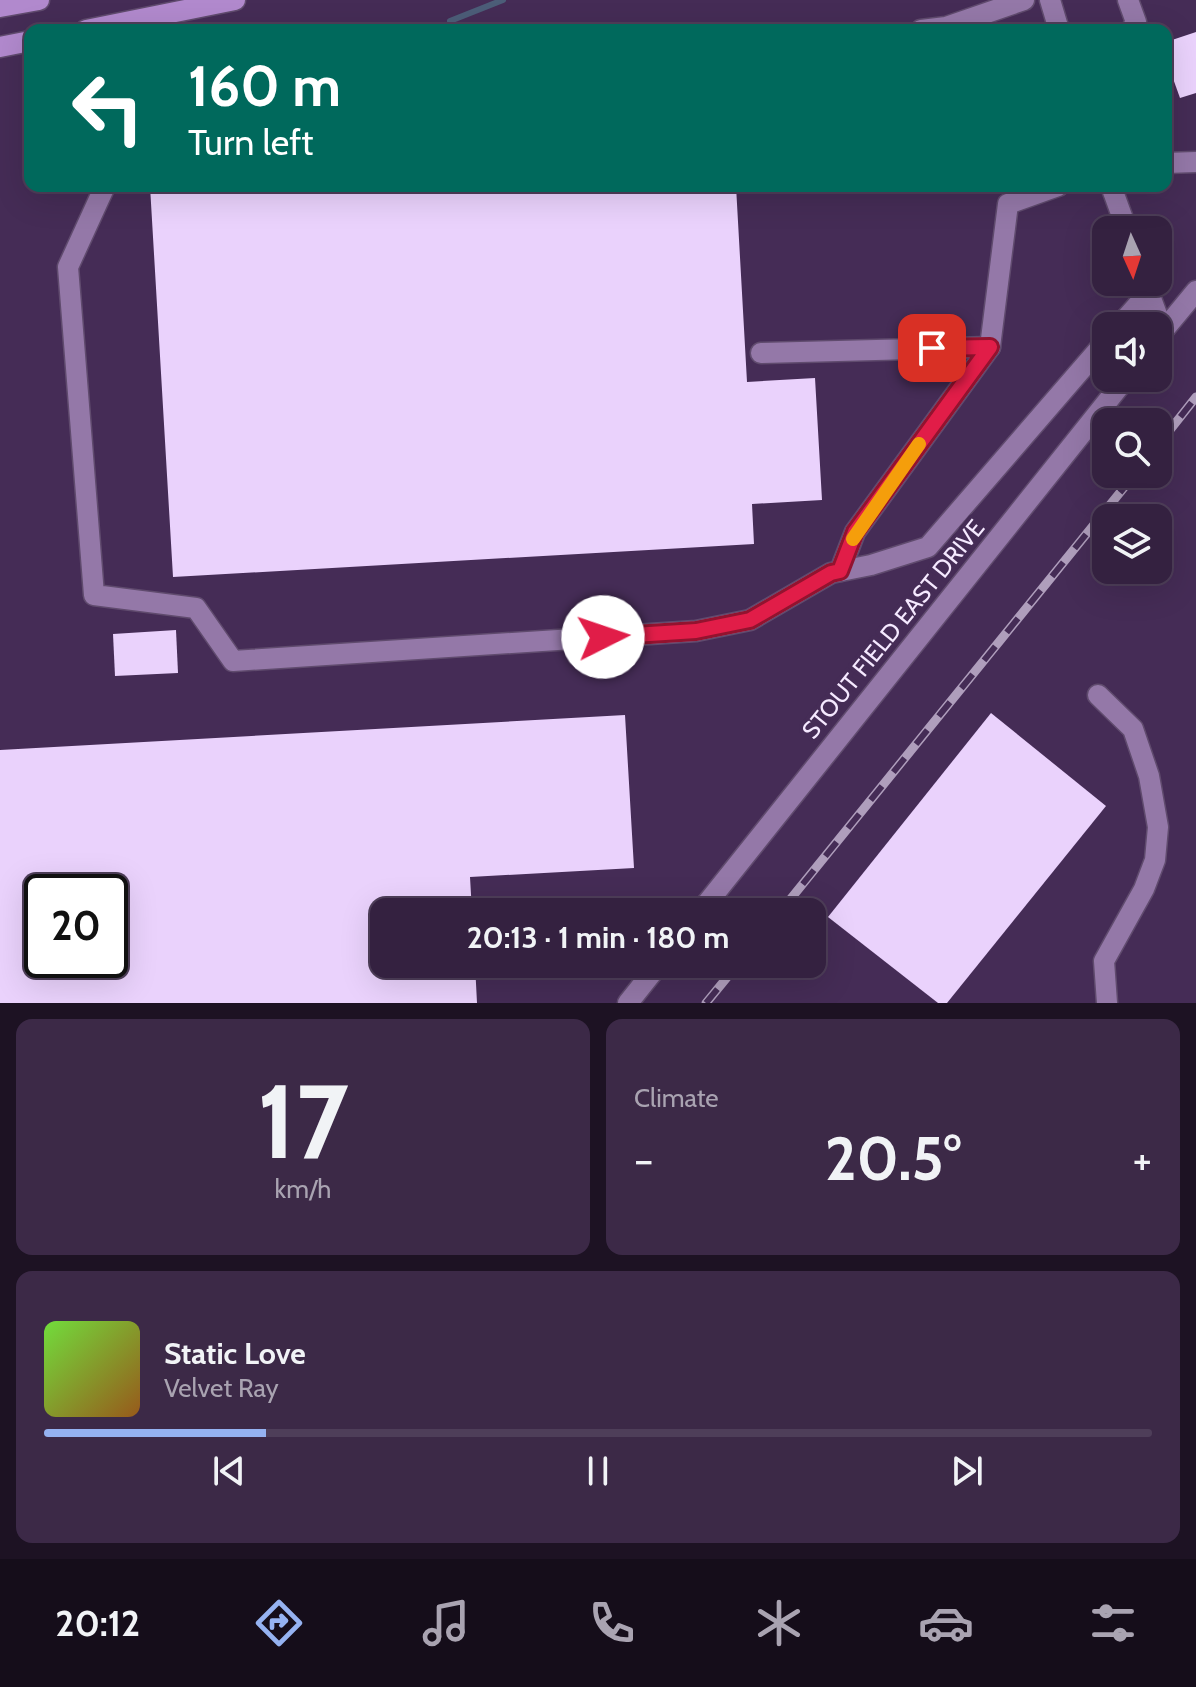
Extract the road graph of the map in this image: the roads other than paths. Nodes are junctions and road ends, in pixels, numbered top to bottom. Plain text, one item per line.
1 (39, 0) edge
2 (235, 0) edge
3 (1024, 0) edge
4 (1050, 0) edge
5 (1128, 0) edge
6 (0, 7) edge
7 (116, 24) edge
8 (955, 24) edge
9 (1057, 24) edge
10 (1135, 24) edge
11 (24, 42) edge
12 (0, 47) edge
13 (1196, 162) edge
14 (1172, 163) edge
15 (102, 192) edge
16 (1041, 192) edge
17 (1113, 192) edge
18 (1122, 216) edge
19 (1196, 291) edge
20 (1172, 320) edge
21 (990, 347) junction
22 (761, 353) dead end
23 (1092, 357) edge
24 (1115, 392) edge
25 (840, 571) junction
26 (1098, 695) dead end
27 (711, 898) edge
28 (648, 978) edge
29 (628, 1003) edge
30 (1107, 1003) edge

1 - 6 main road
2 - 7 main road
3 - 8 street
4 - 9 street
5 - 10 street
11 - 12 main road
13 - 14 street
15 - 25 street
16 - 21 street
17 - 18 street
19 - 20 street
21 - 22 street
21 - 25 street
23 - 25 street
24 - 27 street, STOUT FIELD EAST DRIVE
26 - 30 street
28 - 29 street

